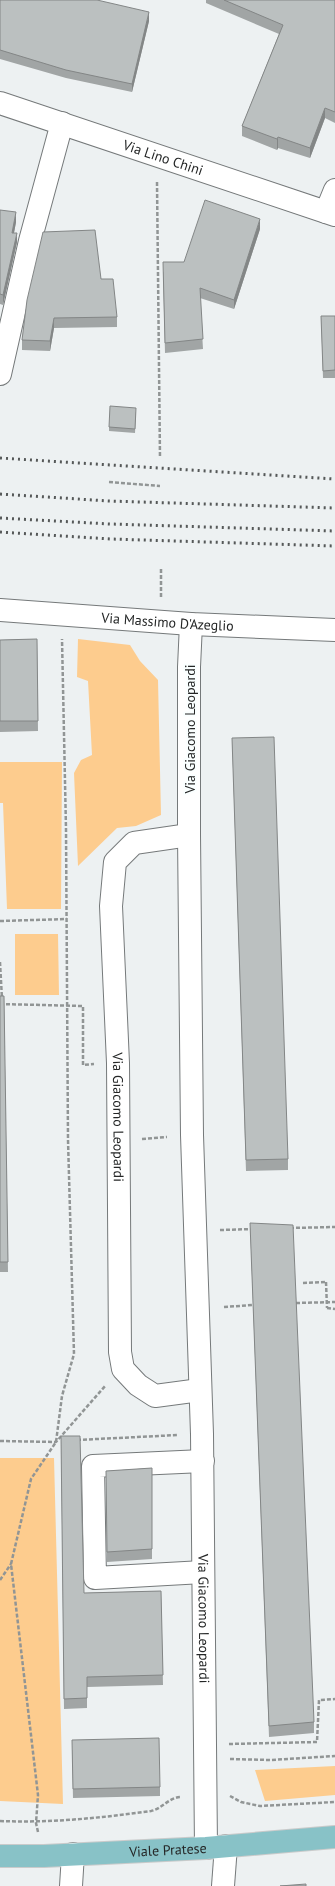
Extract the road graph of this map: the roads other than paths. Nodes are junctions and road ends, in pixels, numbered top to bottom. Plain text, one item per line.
1 (0, 103) edge
2 (62, 123) junction
3 (335, 190) edge
4 (330, 213) edge
5 (0, 374) edge
6 (0, 610) edge
7 (191, 624) junction
8 (335, 630) edge
9 (189, 835) junction
10 (200, 1390) junction
11 (202, 1461) junction
12 (203, 1572) junction
13 (335, 1837) edge
14 (216, 1847) junction
15 (73, 1854) junction
16 (0, 1856) edge
17 (71, 1886) edge
18 (223, 1886) edge

1 - 2 street, Via Lino Chini
2 - 4 street, Via Lino Chini
2 - 5 street
3 - 4 street, Via Lino Chini
6 - 7 street, Via Massimo D'Azeglio
7 - 8 street, Via Massimo D'Azeglio
7 - 9 street, Via Giacomo Leopardi
9 - 10 street, Via Giacomo Leopardi
9 - 10 street, Via Giacomo Leopardi
10 - 11 street, Via Giacomo Leopardi
11 - 12 street, Via Giacomo Leopardi
11 - 12 street
12 - 14 street, Via Giacomo Leopardi
13 - 14 main road, Viale Pratese
14 - 15 main road, Viale Pratese
14 - 18 street, Via Giacomo Leopardi
15 - 16 main road, Viale Pratese
15 - 17 street

